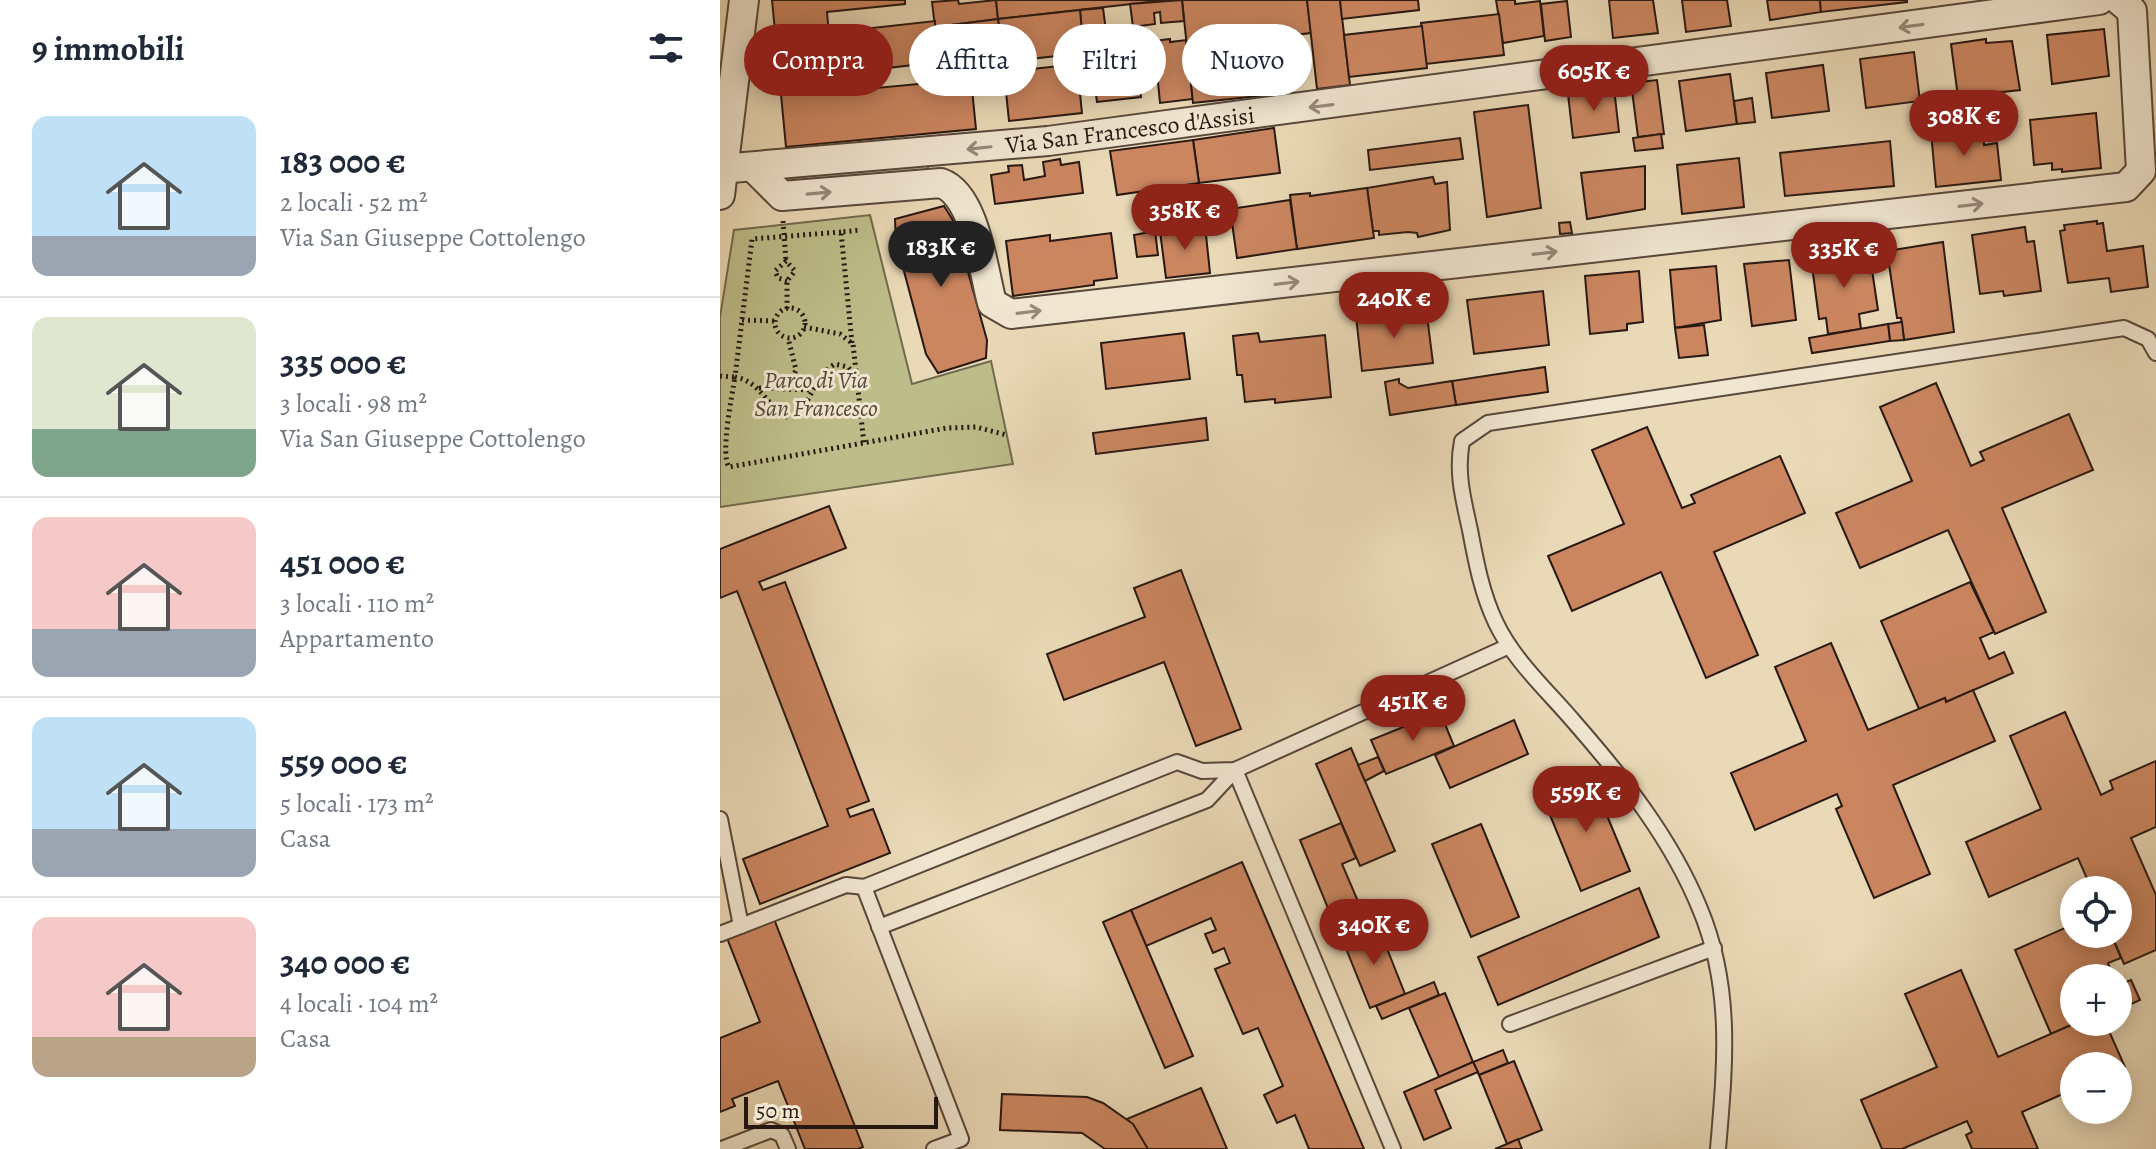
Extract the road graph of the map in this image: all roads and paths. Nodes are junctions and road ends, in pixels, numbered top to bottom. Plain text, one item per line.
1 (744, 0) edge
2 (2099, 0) edge
3 (2119, 0) edge
4 (939, 152) junction
5 (753, 167) junction
6 (721, 178) edge
7 (948, 185) junction
8 (782, 196) junction
9 (861, 230) dead end
10 (841, 232) junction
11 (783, 237) junction
12 (786, 261) junction
13 (787, 281) junction
14 (787, 309) junction
15 (742, 320) junction
16 (776, 321) junction
17 (804, 327) junction
18 (788, 338) junction
19 (853, 344) junction
20 (2156, 353) edge
21 (720, 376) edge
22 (735, 377) junction
23 (857, 379) junction
24 (758, 388) junction
25 (787, 389) junction
26 (812, 390) junction
27 (1007, 435) dead end
28 (864, 444) junction
29 (1509, 646) junction
30 (1235, 770) junction
31 (720, 819) edge
32 (864, 887) junction
33 (741, 926) junction
34 (879, 927) junction
35 (720, 934) edge
36 (1714, 948) junction
37 (1510, 1024) dead end
38 (966, 1144) edge
39 (722, 1149) edge
40 (788, 1149) edge
41 (934, 1149) edge
42 (1393, 1149) edge
43 (1718, 1149) edge

1 - 6 street
2 -> 4 street, Via San Francesco d'Assisi
7 -> 3 street
4 - 5 street, Via San Francesco d'Assisi
4 - 7 lane
5 - 6 street, Via San Francesco d'Assisi
5 - 8 street
8 -> 7 street
8 - 11 path
9 - 10 path
10 - 11 path
10 - 19 path
11 - 12 path
11 - 15 path
12 - 13 path
12 - 13 path
13 - 14 path
14 - 16 path
14 - 17 path
15 - 16 path
15 - 22 path
16 - 18 path
17 - 18 path
17 - 19 path
18 - 25 path
19 - 23 path
20 - 29 lane
21 - 22 path
22 - 24 path
22 - 28 path
23 - 26 path
23 - 28 path
24 - 25 path
24 - 26 path
25 - 26 path
27 - 28 path
29 - 30 lane
29 - 36 lane
30 - 32 lane
30 - 34 lane
30 - 42 lane
31 - 33 lane
32 - 33 lane
32 - 34 lane
33 - 35 lane
34 - 38 lane
36 - 37 lane
36 - 43 lane
38 - 41 lane
39 - 40 lane

